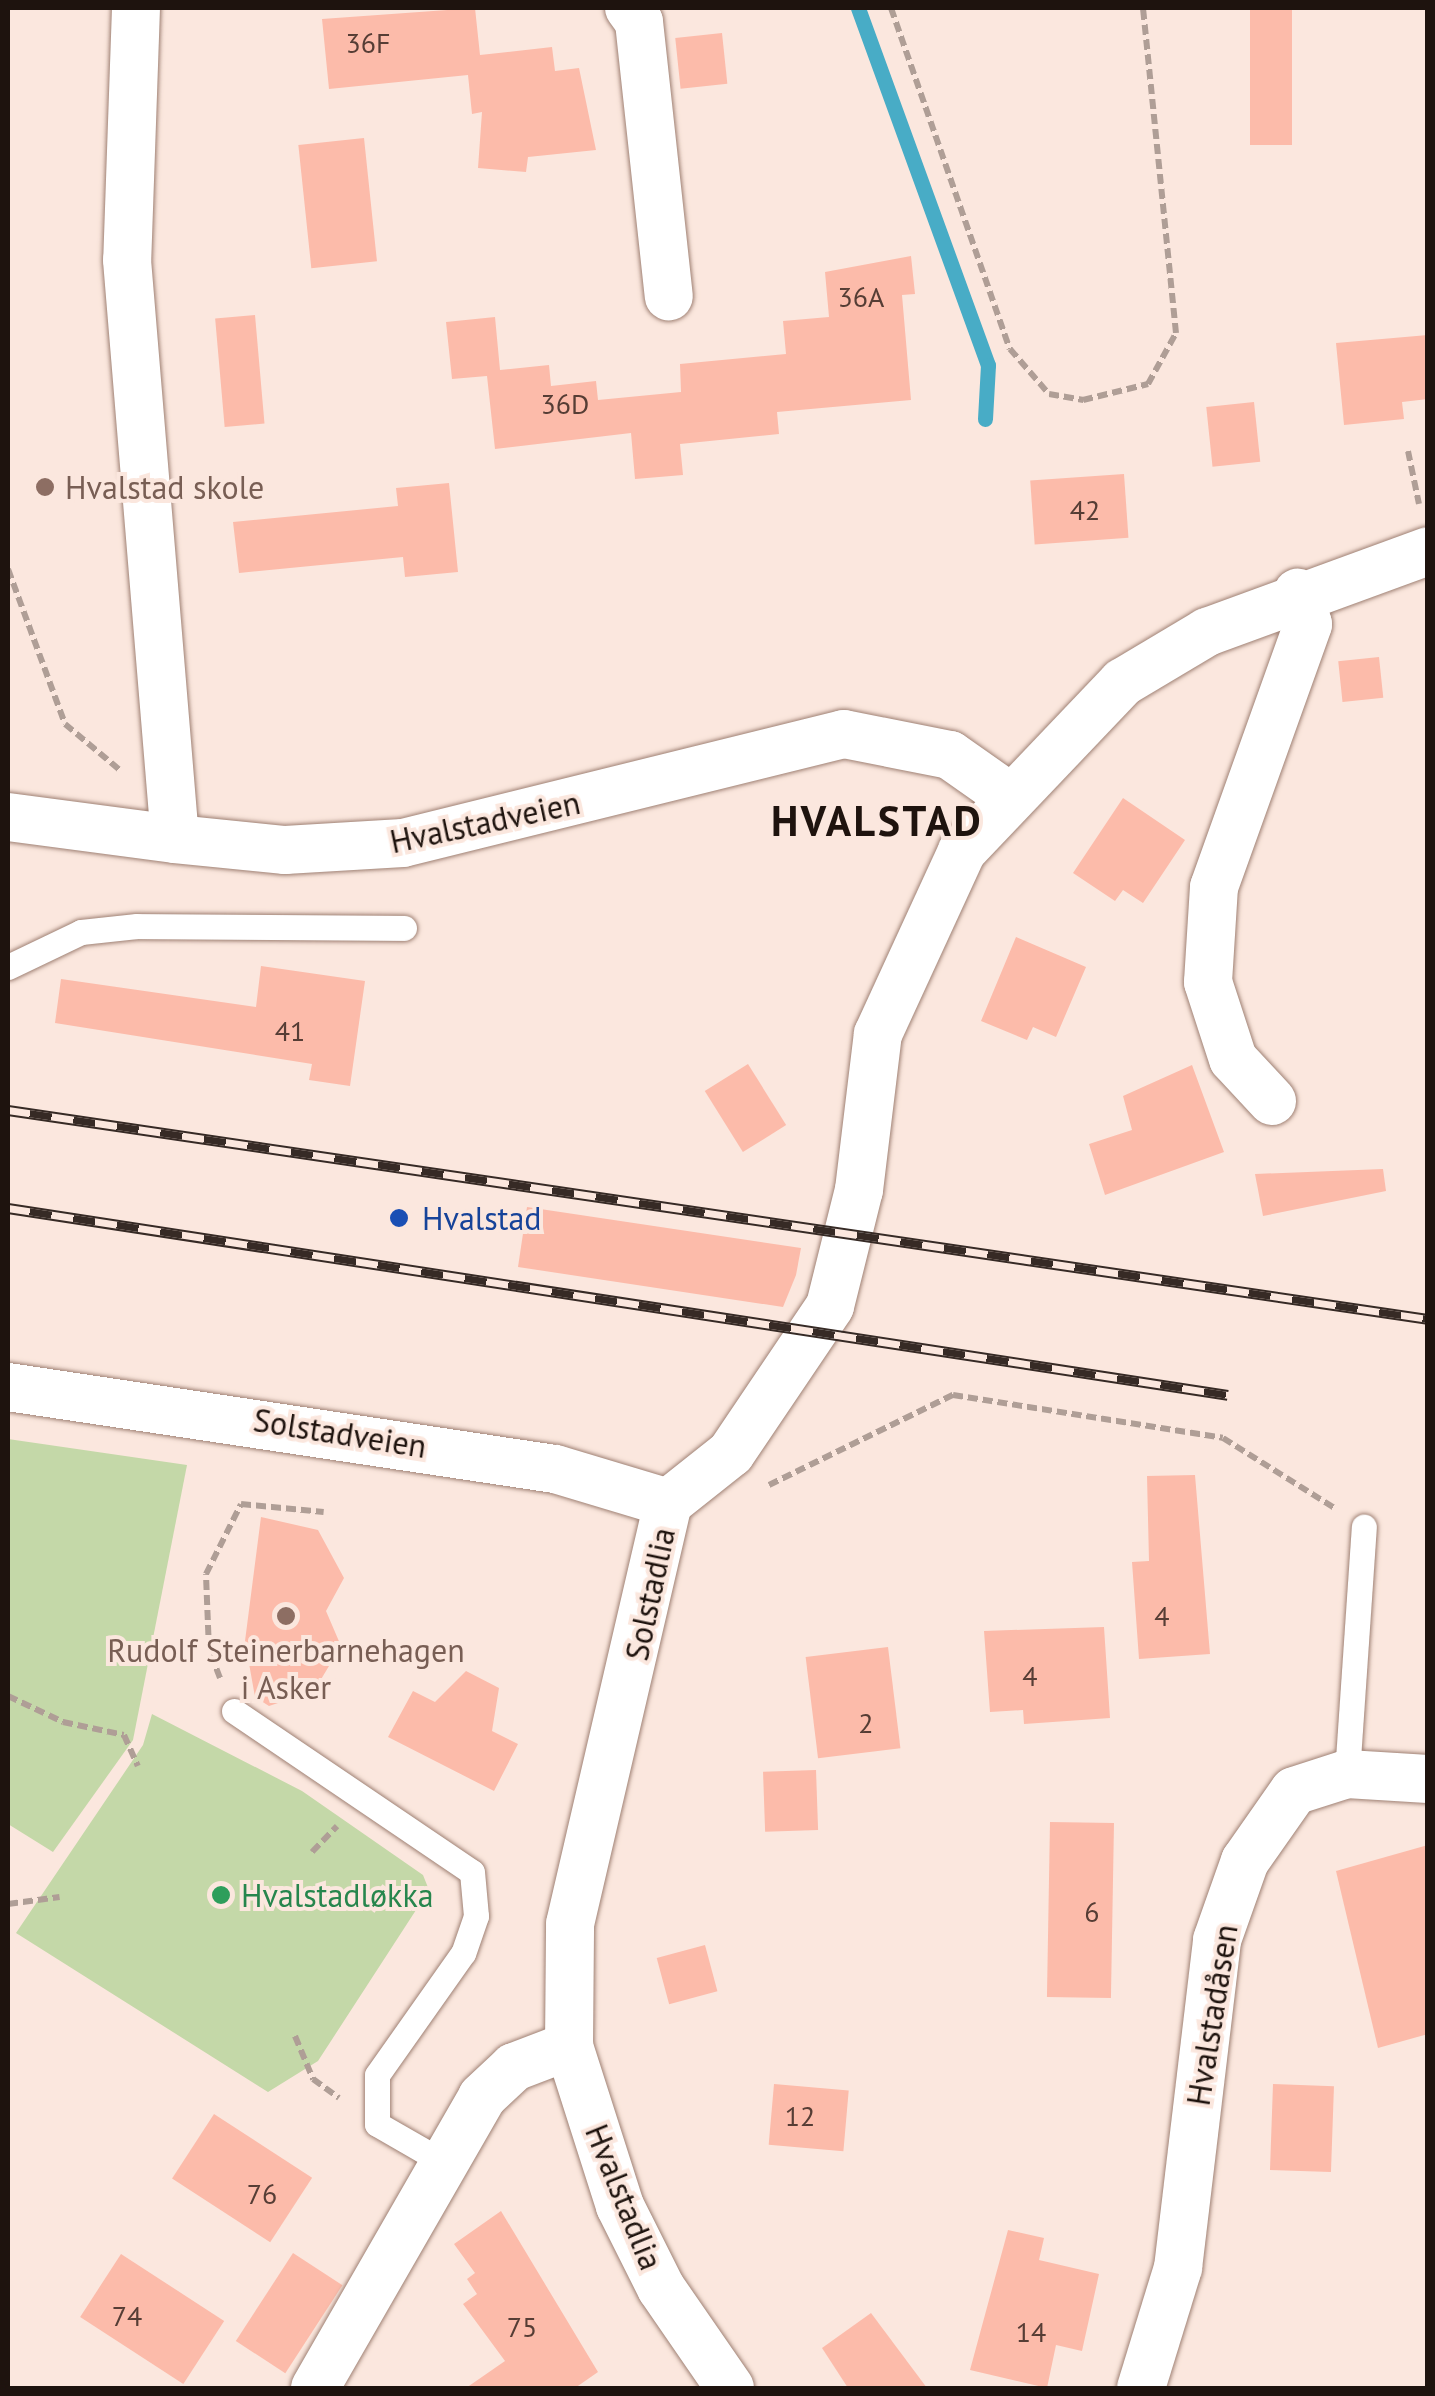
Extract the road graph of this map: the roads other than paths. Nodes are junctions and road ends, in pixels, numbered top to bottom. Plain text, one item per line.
1 (136, 8) edge
2 (629, 8) edge
3 (669, 296) dead end
4 (1424, 530) edge
5 (1298, 593) junction
6 (1007, 795) junction
7 (8, 817) edge
8 (176, 839) junction
9 (404, 928) dead end
10 (8, 967) edge
11 (1272, 1101) dead end
12 (8, 1387) edge
13 (668, 1503) junction
14 (1364, 1527) road end
15 (234, 1711) road end
16 (1347, 1774) junction
17 (1428, 1779) edge
18 (569, 2046) junction
19 (442, 2162) junction
20 (315, 2388) edge
21 (730, 2388) edge
22 (1141, 2388) edge

1 - 8 street
2 - 3 street
4 - 5 street
5 - 6 street
5 - 11 street
6 - 8 street, Hvalstadveien
6 - 13 street, Solstadlia
7 - 8 street, Hvalstadveien
9 - 10 lane
12 - 13 street, Solstadveien
13 - 18 street, Solstadlia
14 - 16 lane
15 - 19 lane
16 - 17 street, Hvalstadåsen
16 - 22 street, Hvalstadåsen
18 - 19 street
18 - 21 street, Hvalstadlia
19 - 20 street

